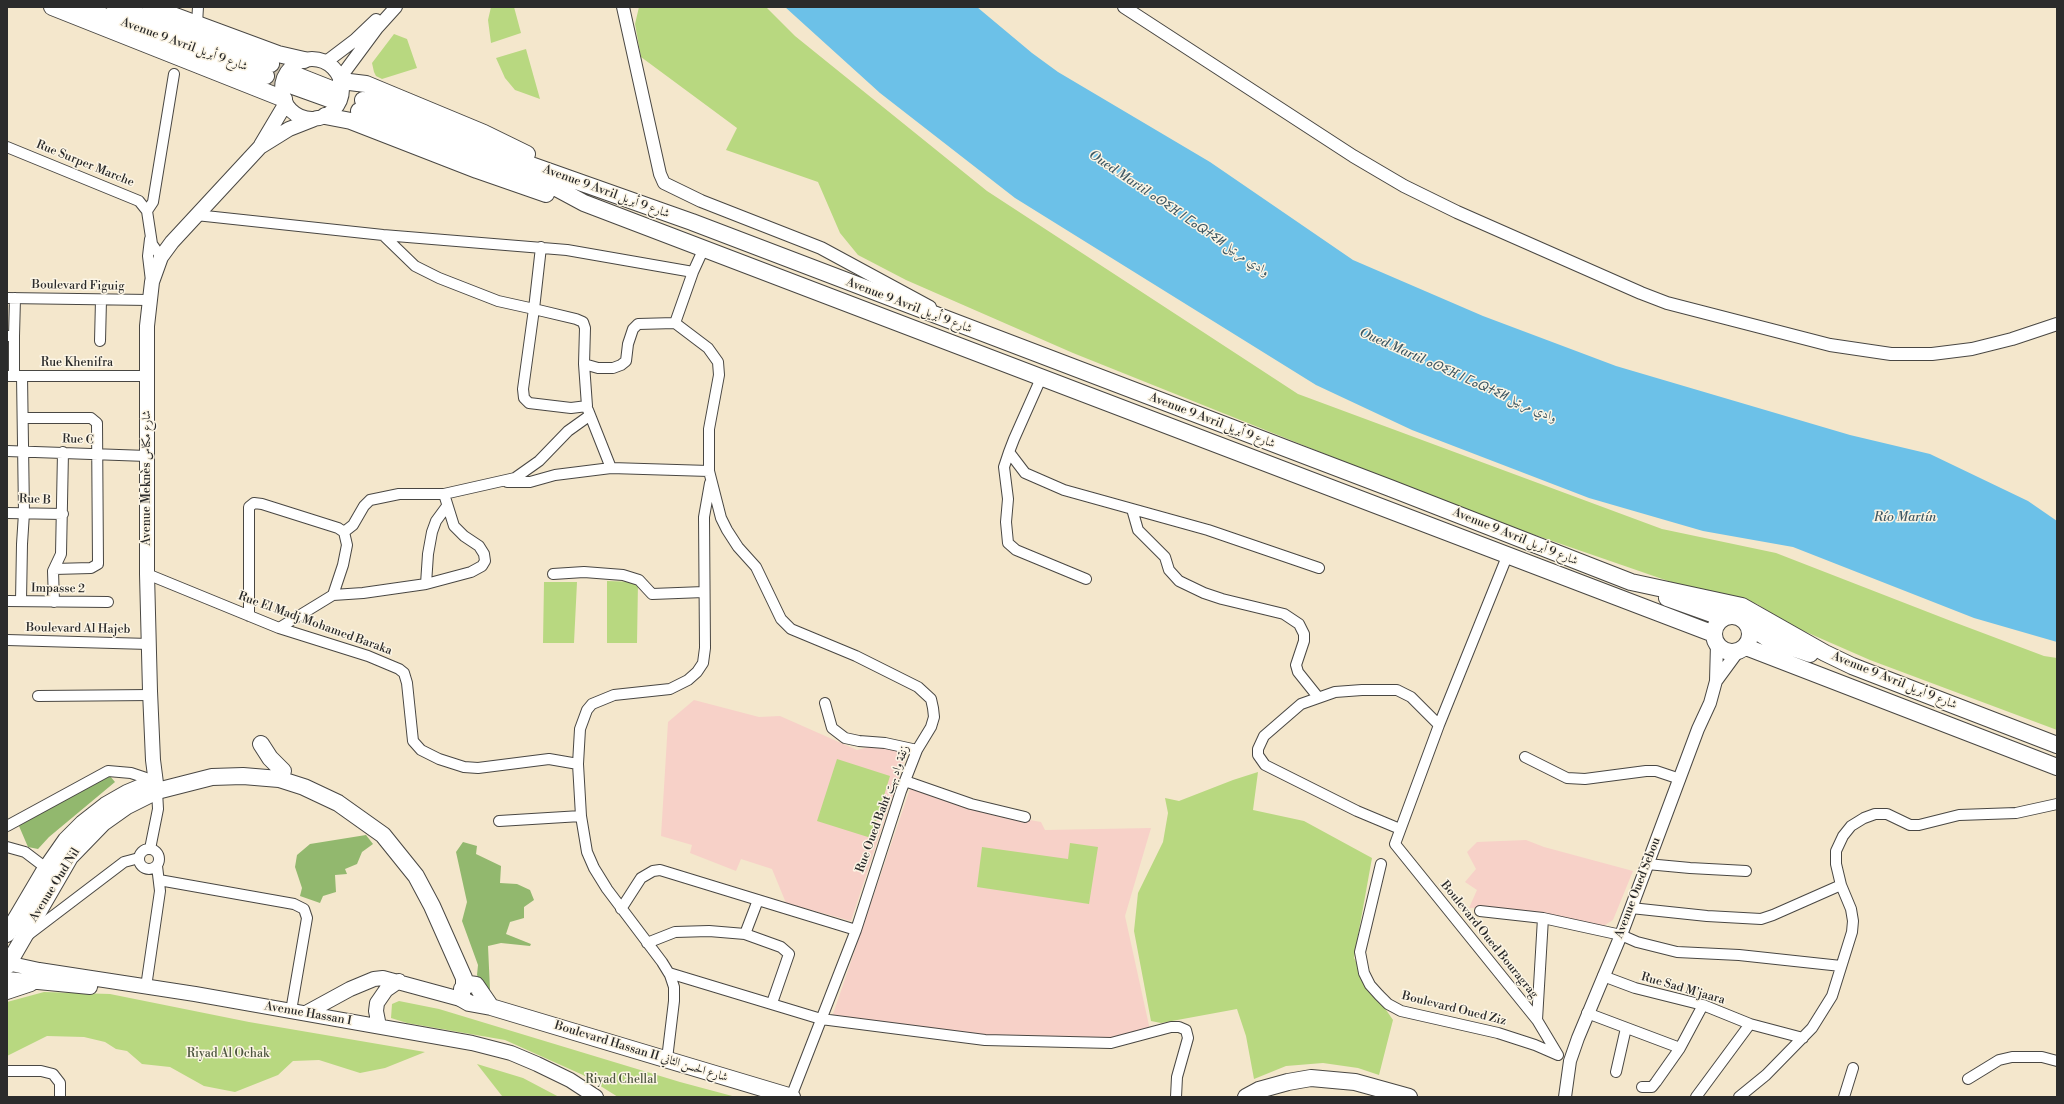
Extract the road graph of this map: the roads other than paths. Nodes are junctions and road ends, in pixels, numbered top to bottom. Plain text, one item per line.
1 (52, 7) edge
2 (80, 7) edge
3 (115, 7) edge
4 (151, 7) edge
5 (198, 7) edge
6 (387, 7) edge
7 (396, 7) edge
8 (623, 7) edge
9 (1124, 7) edge
10 (197, 24) junction
11 (304, 60) junction
12 (326, 62) junction
13 (174, 74) dead end
14 (336, 87) junction
15 (289, 90) junction
16 (321, 117) junction
17 (7, 147) edge
18 (260, 147) junction
19 (580, 182) junction
20 (584, 203) junction
21 (147, 211) junction
22 (196, 215) junction
23 (383, 235) junction
24 (150, 239) junction
25 (541, 247) junction
26 (704, 248) junction
27 (161, 257) junction
28 (693, 272) junction
29 (152, 282) junction
30 (11, 298) edge
31 (102, 300) junction
32 (149, 300) junction
33 (534, 309) junction
34 (947, 320) junction
35 (674, 323) junction
36 (2057, 324) edge
37 (10, 336) edge
38 (100, 341) dead end
39 (584, 364) junction
40 (14, 376) edge
41 (148, 376) junction
42 (1042, 376) junction
43 (588, 411) junction
44 (23, 418) junction
45 (7, 451) edge
46 (23, 451) junction
47 (63, 452) junction
48 (1009, 452) junction
49 (98, 453) junction
50 (147, 456) junction
51 (611, 468) junction
52 (710, 475) junction
53 (501, 482) junction
54 (444, 494) junction
55 (447, 506) junction
56 (1132, 509) junction
57 (7, 512) edge
58 (24, 513) junction
59 (63, 514) junction
60 (344, 532) junction
61 (1508, 554) junction
62 (1319, 568) dead end
63 (54, 569) junction
64 (147, 574) junction
65 (553, 574) dead end
66 (1086, 579) dead end
67 (1631, 582) junction
68 (426, 584) junction
69 (704, 592) junction
70 (333, 595) junction
71 (7, 601) edge
72 (21, 601) junction
73 (54, 602) junction
74 (108, 602) dead end
75 (249, 616) junction
76 (1723, 618) junction
77 (1749, 627) junction
78 (279, 628) junction
79 (1715, 639) junction
80 (7, 640) edge
81 (149, 644) junction
82 (1742, 649) junction
83 (1852, 666) junction
84 (1716, 681) junction
85 (150, 695) junction
86 (38, 696) dead end
87 (1318, 697) junction
88 (825, 703) dead end
89 (1439, 726) junction
90 (261, 744) dead end
91 (2057, 745) edge
92 (917, 750) junction
93 (1525, 757) dead end
94 (578, 764) junction
95 (2057, 767) edge
96 (283, 771) junction
97 (1680, 779) junction
98 (905, 781) junction
99 (156, 786) junction
100 (2057, 804) edge
101 (581, 816) junction
102 (1025, 817) dead end
103 (499, 821) dead end
104 (7, 826) edge
105 (1400, 830) junction
106 (7, 847) edge
107 (150, 849) junction
108 (139, 858) junction
109 (1381, 864) dead end
110 (1646, 864) junction
111 (157, 866) junction
112 (45, 870) junction
113 (1746, 871) dead end
114 (158, 880) junction
115 (1841, 886) junction
116 (758, 900) junction
117 (1631, 908) junction
118 (621, 909) junction
119 (1480, 911) dead end
120 (1543, 918) junction
121 (7, 919) edge
122 (856, 930) junction
123 (7, 934) edge
124 (745, 934) junction
125 (1621, 935) junction
126 (23, 938) junction
127 (647, 943) junction
128 (8, 964) edge
129 (1841, 966) junction
130 (669, 973) junction
131 (1603, 976) junction
132 (7, 979) edge
133 (39, 981) junction
134 (399, 981) junction
135 (146, 987) junction
136 (7, 992) edge
137 (470, 993) junction
138 (772, 1003) junction
139 (1703, 1005) junction
140 (291, 1012) junction
141 (306, 1013) junction
142 (1587, 1013) junction
143 (821, 1019) junction
144 (1537, 1020) junction
145 (1750, 1024) junction
146 (379, 1026) junction
147 (1626, 1028) junction
148 (1803, 1038) junction
149 (1680, 1048) junction
150 (1558, 1055) junction
151 (667, 1059) junction
152 (1570, 1061) junction
153 (2057, 1061) edge
154 (1853, 1068) dead end
155 (7, 1071) edge
156 (1616, 1072) dead end
157 (1968, 1079) dead end
158 (1642, 1087) dead end
159 (60, 1097) edge
160 (579, 1097) edge
161 (596, 1097) edge
162 (792, 1097) edge
163 (1176, 1097) edge
164 (1246, 1097) edge
165 (1409, 1097) edge
166 (1565, 1097) edge
167 (1696, 1097) edge
168 (1739, 1097) edge
169 (1844, 1097) edge

1 - 15 main road
2 - 3 main road, Avenue 9 Avril شارع 9 أبريل
4 - 10 main road
5 - 10 street
6 - 12 street
7 - 14 street
8 - 34 street
9 - 36 street
10 - 11 main road
11 - 12 main road
11 - 15 main road
12 - 14 main road
13 - 21 street
14 - 15 main road
14 - 16 main road
14 - 19 main road
15 - 16 main road
15 - 18 main road, Avenue Meknès شارع مكناس
16 - 18 main road, Avenue Meknès شارع مكناس
16 - 20 main road
17 - 21 street, Rue Surper Marche
18 - 22 main road, Avenue Meknès شارع مكناس
19 - 20 main road, Avenue 9 Avril شارع 9 أبريل
19 - 34 main road, Avenue 9 Avril شارع 9 أبريل
20 - 26 main road, Avenue 9 Avril شارع 9 أبريل
21 - 24 street
22 - 23 street
22 - 27 main road, Avenue Meknès شارع مكناس
23 - 25 street
23 - 33 street
24 - 27 street
24 - 29 street
25 - 28 street
25 - 33 street
26 - 28 street
26 - 42 main road, Avenue 9 Avril شارع 9 أبريل
27 - 29 main road, Avenue Meknès شارع مكناس
28 - 35 street
29 - 32 main road, Avenue Meknès شارع مكناس
30 - 31 street, Boulevard Figuig
30 - 37 street
31 - 32 street, Boulevard Figuig
31 - 38 street
32 - 41 main road, Avenue Meknès شارع مكناس
33 - 39 street
33 - 43 street
34 - 67 main road, Avenue 9 Avril شارع 9 أبريل
35 - 39 street
35 - 52 street, Rue Oued Baht زنقة واد بهت
37 - 40 street
39 - 43 street
40 - 41 street, Rue Khenifra
40 - 44 street
41 - 50 main road, Avenue Meknès شارع مكناس
42 - 48 street
42 - 61 main road, Avenue 9 Avril شارع 9 أبريل
43 - 51 street
43 - 53 street
44 - 46 street
44 - 49 street
45 - 46 street, Rue C
46 - 47 street, Rue C
46 - 58 street
47 - 49 street, Rue C
47 - 59 street
48 - 56 street
48 - 66 street
49 - 50 street, Rue C
49 - 63 street
50 - 64 main road, Avenue Meknès شارع مكناس
51 - 52 street
51 - 53 street
52 - 69 street
52 - 92 street, Rue Oued Baht زنقة واد بهت
53 - 54 street
54 - 55 street
54 - 60 street
55 - 68 street
55 - 68 street
56 - 62 street
56 - 87 street
57 - 58 street, Rue B
58 - 59 street, Rue B
58 - 72 street
59 - 63 street
60 - 70 street
60 - 75 street
61 - 79 main road, Avenue 9 Avril شارع 9 أبريل
61 - 89 street
63 - 73 street
64 - 75 street, Rue El Madj Mohamed Baraka
64 - 81 main road, Avenue Meknès شارع مكناس
65 - 69 street
67 - 76 main road
67 - 83 main road, Avenue 9 Avril شارع 9 أبريل
68 - 70 street
69 - 94 street
70 - 78 street
71 - 72 street, Impasse 2
72 - 73 street, Impasse 2
73 - 74 street, Impasse 2
75 - 78 street, Rue El Madj Mohamed Baraka
76 - 77 main road
76 - 79 main road
77 - 82 main road
77 - 83 main road
78 - 94 street, Rue El Madj Mohamed Baraka
79 - 82 main road
79 - 84 street, Avenue Oued Sebou
80 - 81 street, Boulevard Al Hajeb
81 - 85 main road, Avenue Meknès شارع مكناس
82 - 84 street, Avenue Oued Sebou
82 - 95 main road, Avenue 9 Avril شارع 9 أبريل
83 - 91 main road, Avenue 9 Avril شارع 9 أبريل
84 - 97 street, Avenue Oued Sebou
85 - 86 street
85 - 99 main road, Avenue Meknès شارع مكناس
87 - 89 street
87 - 105 street
88 - 92 street
89 - 105 street
90 - 96 main road
92 - 98 street, Rue Oued Baht زنقة واد بهت
93 - 97 street
94 - 101 street
96 - 99 main road
96 - 137 main road
97 - 110 street, Avenue Oued Sebou
98 - 102 street
98 - 122 street, Rue Oued Baht زنقة واد بهت
99 - 104 street
99 - 107 street, Avenue Meknès شارع مكناس
99 - 112 main road, Avenue Oud Nil
99 - 126 main road, Avenue Oud Nil
99 - 137 main road
100 - 115 street
101 - 103 street
101 - 118 street
105 - 144 street, Boulevard Oued Bouragrag
106 - 112 street
107 - 108 street
107 - 111 street
108 - 111 street
108 - 126 street
109 - 150 street, Boulevard Oued Ziz
110 - 113 street
110 - 117 street, Avenue Oued Sebou
111 - 114 street
112 - 121 main road
112 - 123 main road, Avenue Oud Nil
114 - 135 street
114 - 140 street
115 - 117 street
115 - 129 street
116 - 118 street
116 - 122 street
116 - 124 street
117 - 125 street, Avenue Oued Sebou
118 - 127 street
119 - 120 street
120 - 125 street
120 - 144 street
122 - 143 street, Rue Oued Baht زنقة واد بهت
124 - 127 street
124 - 138 street
125 - 129 street
125 - 131 street, Avenue Oued Sebou
126 - 128 main road, Avenue Oud Nil
127 - 130 street
128 - 135 main road, Avenue Hassan I
129 - 148 street
130 - 138 street
130 - 151 street
131 - 139 street, Rue Sad M'jaara
131 - 142 street, Avenue Oued Sebou
132 - 133 main road, Avenue Hassan I
133 - 136 main road
133 - 160 main road, Avenue Hassan I
134 - 137 main road, Boulevard Hassan II شارع الحسن الثاني
134 - 141 main road, Boulevard Hassan II شارع الحسن الثاني
134 - 146 main road
135 - 140 main road, Avenue Hassan I
137 - 151 main road, Boulevard Hassan II شارع الحسن الثاني
138 - 143 street
139 - 145 street, Rue Sad M'jaara
139 - 149 street
140 - 141 main road, Avenue Hassan I
141 - 146 main road, Avenue Hassan I
142 - 147 street
142 - 152 street, Avenue Oued Sebou
143 - 162 street, Rue Oued Baht زنقة واد بهت
143 - 163 street
144 - 150 street, Boulevard Oued Bouragrag
145 - 148 street, Rue Sad M'jaara
145 - 167 street
146 - 161 main road, Avenue Hassan I
147 - 149 street
147 - 156 street
148 - 168 street
149 - 158 street
150 - 152 street, Boulevard Oued Ziz
151 - 162 main road, Boulevard Hassan II شارع الحسن الثاني
152 - 166 street, Avenue Oued Sebou
153 - 157 street
154 - 169 street
155 - 159 street
164 - 165 main road

